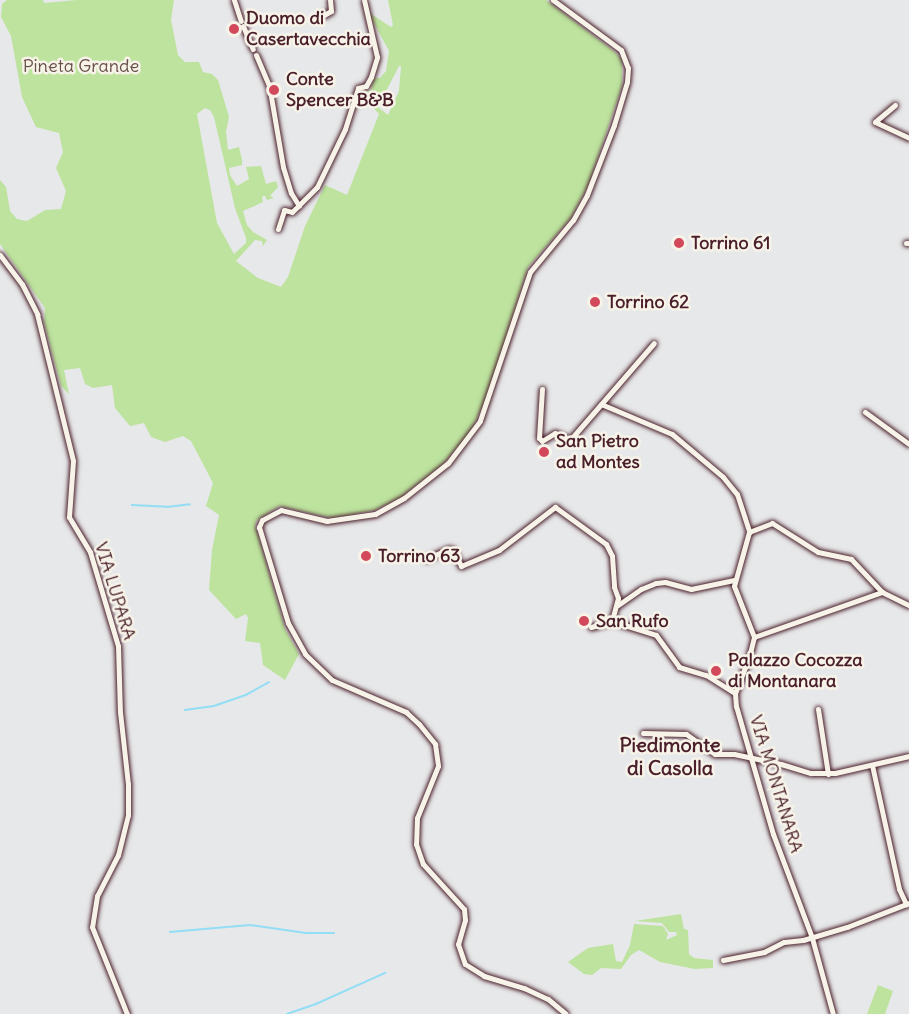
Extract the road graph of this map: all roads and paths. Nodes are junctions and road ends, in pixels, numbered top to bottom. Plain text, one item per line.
1 (234, 0) edge
2 (330, 0) edge
3 (364, 0) edge
4 (553, 0) edge
5 (324, 15) dead end
6 (253, 49) dead end
7 (256, 56) dead end
8 (895, 105) dead end
9 (909, 138) edge
10 (299, 206) junction
11 (278, 228) dead end
12 (0, 255) edge
13 (654, 343) dead end
14 (542, 389) dead end
15 (601, 404) junction
16 (865, 412) dead end
17 (909, 444) edge
18 (749, 532) junction
19 (426, 559) dead end
20 (734, 580) junction
21 (882, 592) junction
22 (618, 605) junction
23 (909, 605) edge
24 (612, 621) junction
25 (591, 627) dead end
26 (754, 637) junction
27 (735, 693) junction
28 (818, 709) dead end
29 (643, 733) dead end
30 (909, 756) edge
31 (752, 760) junction
32 (872, 765) junction
33 (828, 774) junction
34 (908, 904) edge
35 (812, 938) junction
36 (723, 960) dead end
37 (127, 1014) edge
38 (566, 1014) edge
39 (833, 1014) edge

1 - 6 street
2 - 5 street
3 - 10 street
4 - 38 street
7 - 10 street
8 - 9 street
10 - 11 street
12 - 37 street, VIA LUPARA
13 - 15 street
14 - 15 street
15 - 18 street
16 - 17 street
18 - 20 street
18 - 21 street
19 - 22 street
20 - 22 street
20 - 26 street
21 - 23 street
21 - 26 street
22 - 24 street
24 - 25 street
24 - 27 street
26 - 27 street
27 - 31 street, VIA MONTANARA
28 - 33 street
29 - 31 street
30 - 32 street
31 - 33 street
31 - 35 street, VIA MONTANARA
32 - 33 street
32 - 34 street
34 - 35 street
35 - 36 street
35 - 39 street, VIA MONTANARA

